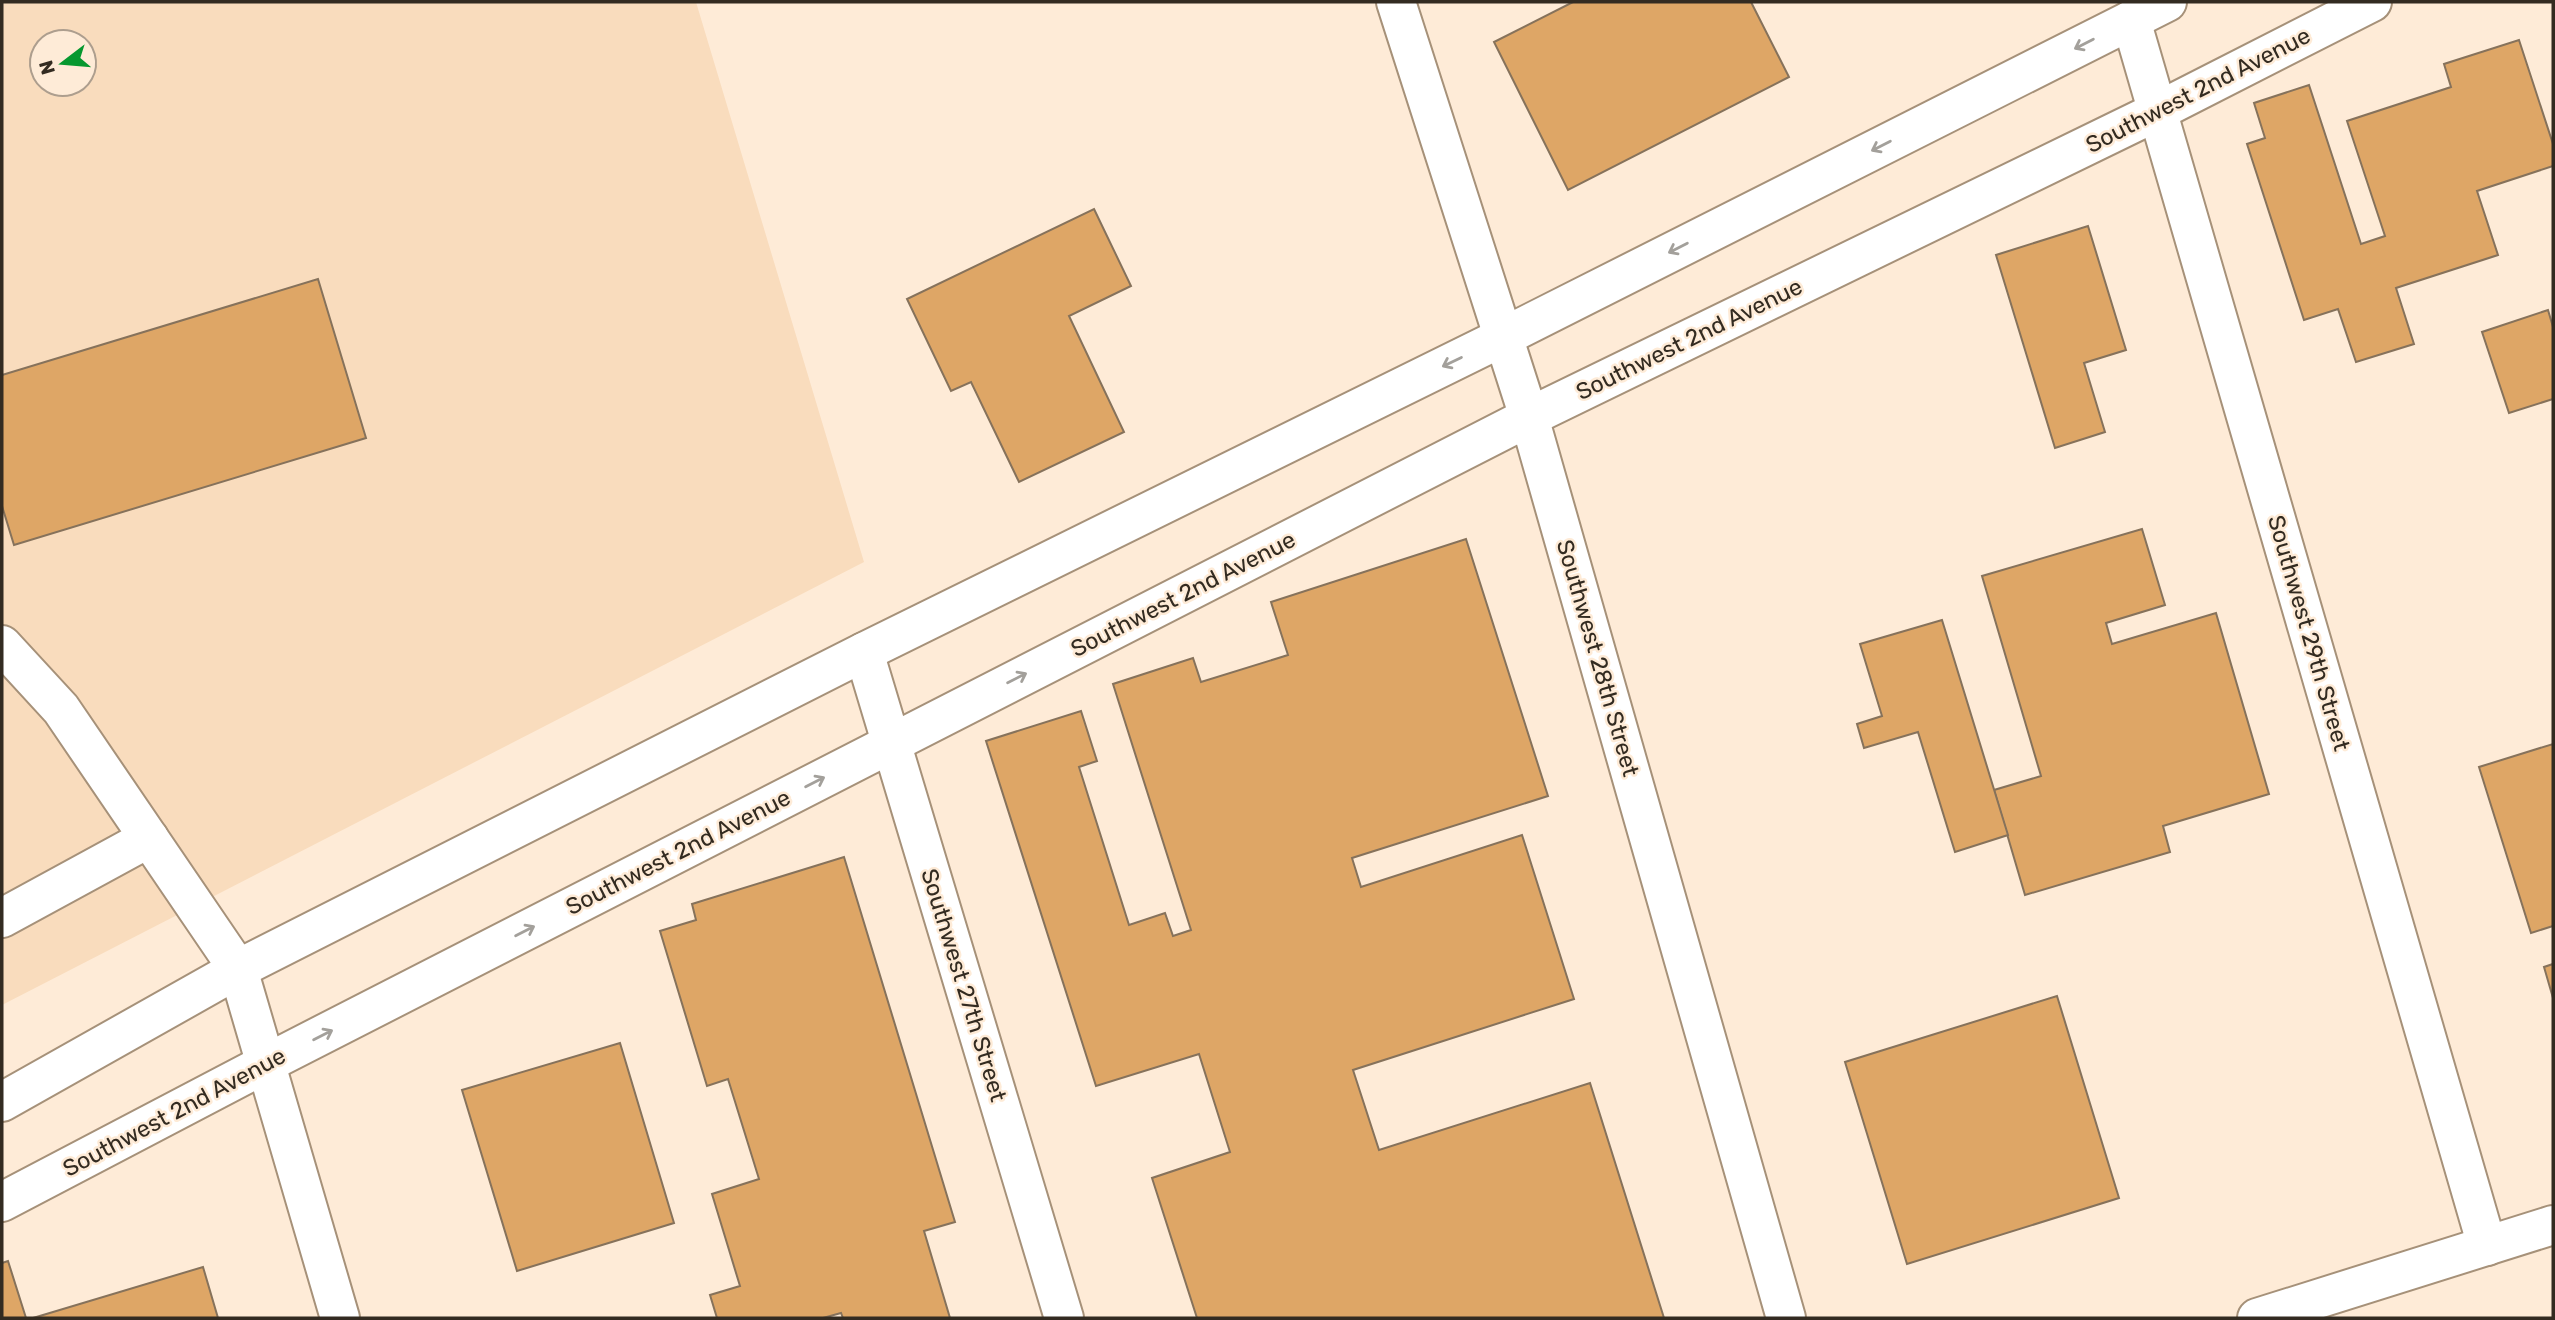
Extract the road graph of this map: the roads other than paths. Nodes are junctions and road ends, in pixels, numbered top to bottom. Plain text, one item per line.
1 (1396, 2) edge
2 (2167, 2) edge
3 (2372, 2) edge
4 (2130, 20) junction
5 (2158, 111) junction
6 (1503, 337) junction
7 (1529, 417) junction
8 (2, 645) edge
9 (864, 652) junction
10 (891, 743) junction
11 (149, 838) junction
12 (2, 918) edge
13 (238, 969) junction
14 (267, 1063) junction
15 (2, 1102) edge
16 (2, 1202) edge
17 (2553, 1226) edge
18 (2487, 1246) junction
19 (340, 1318) edge
20 (1065, 1318) edge
21 (1786, 1318) edge
22 (2257, 1318) edge

1 - 6 street, Southwest 28th Street
2 - 4 street
3 - 5 street, Southwest 2nd Avenue
4 - 5 street, Southwest 29th Street
4 -> 6 street
5 - 7 street, Southwest 2nd Avenue
5 - 18 street, Southwest 29th Street
6 - 7 street, Southwest 28th Street
6 -> 9 street
10 -> 7 street, Southwest 2nd Avenue
7 - 21 street, Southwest 28th Street
8 - 11 street
9 - 10 street, Southwest 27th Street
9 - 13 street
14 -> 10 street, Southwest 2nd Avenue
10 - 20 street, Southwest 27th Street
11 - 12 street
11 - 13 street
13 - 14 street
13 - 15 street
14 - 16 street, Southwest 2nd Avenue
14 - 19 street
17 - 18 street
18 - 22 street

